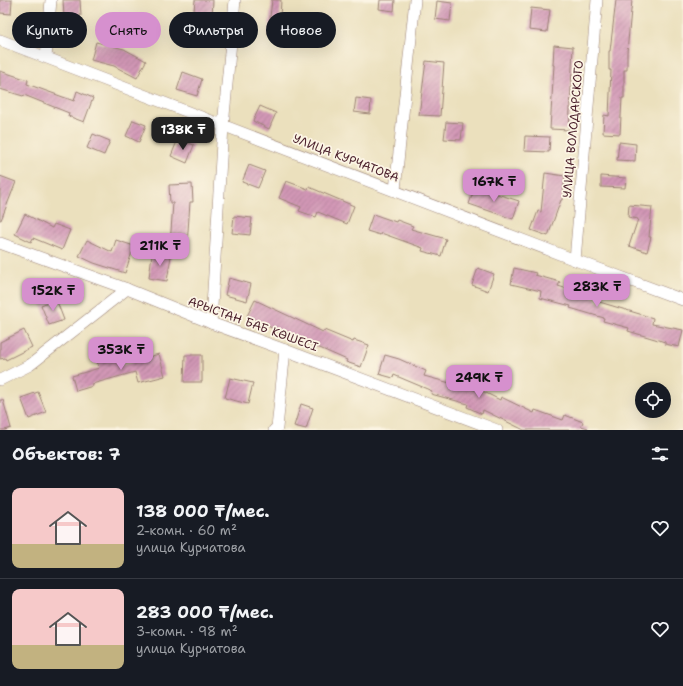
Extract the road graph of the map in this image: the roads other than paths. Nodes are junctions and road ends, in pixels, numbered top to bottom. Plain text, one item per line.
1 (50, 0) edge
2 (235, 0) edge
3 (415, 0) edge
4 (597, 0) edge
5 (0, 40) edge
6 (46, 57) junction
7 (224, 126) junction
8 (395, 190) junction
9 (0, 243) edge
10 (576, 260) junction
11 (127, 289) junction
12 (683, 300) edge
13 (211, 323) junction
14 (285, 350) junction
15 (0, 380) edge
16 (274, 430) edge
17 (497, 430) edge

1 - 6 street
2 - 7 street
3 - 8 street
4 - 10 street, УЛИЦА ВОЛОДАРСКОГО
5 - 6 street, УЛИЦА КУРЧАТОВА
6 - 7 street, УЛИЦА КУРЧАТОВА
7 - 8 street, УЛИЦА КУРЧАТОВА
7 - 13 street
8 - 10 street, УЛИЦА КУРЧАТОВА
9 - 11 street, АРЫСТАН БАБ КӨШЕСІ
10 - 12 street, УЛИЦА КУРЧАТОВА
11 - 13 street, АРЫСТАН БАБ КӨШЕСІ
11 - 15 street
13 - 14 street, АРЫСТАН БАБ КӨШЕСІ
14 - 16 street
14 - 17 street, АРЫСТАН БАБ КӨШЕСІ

